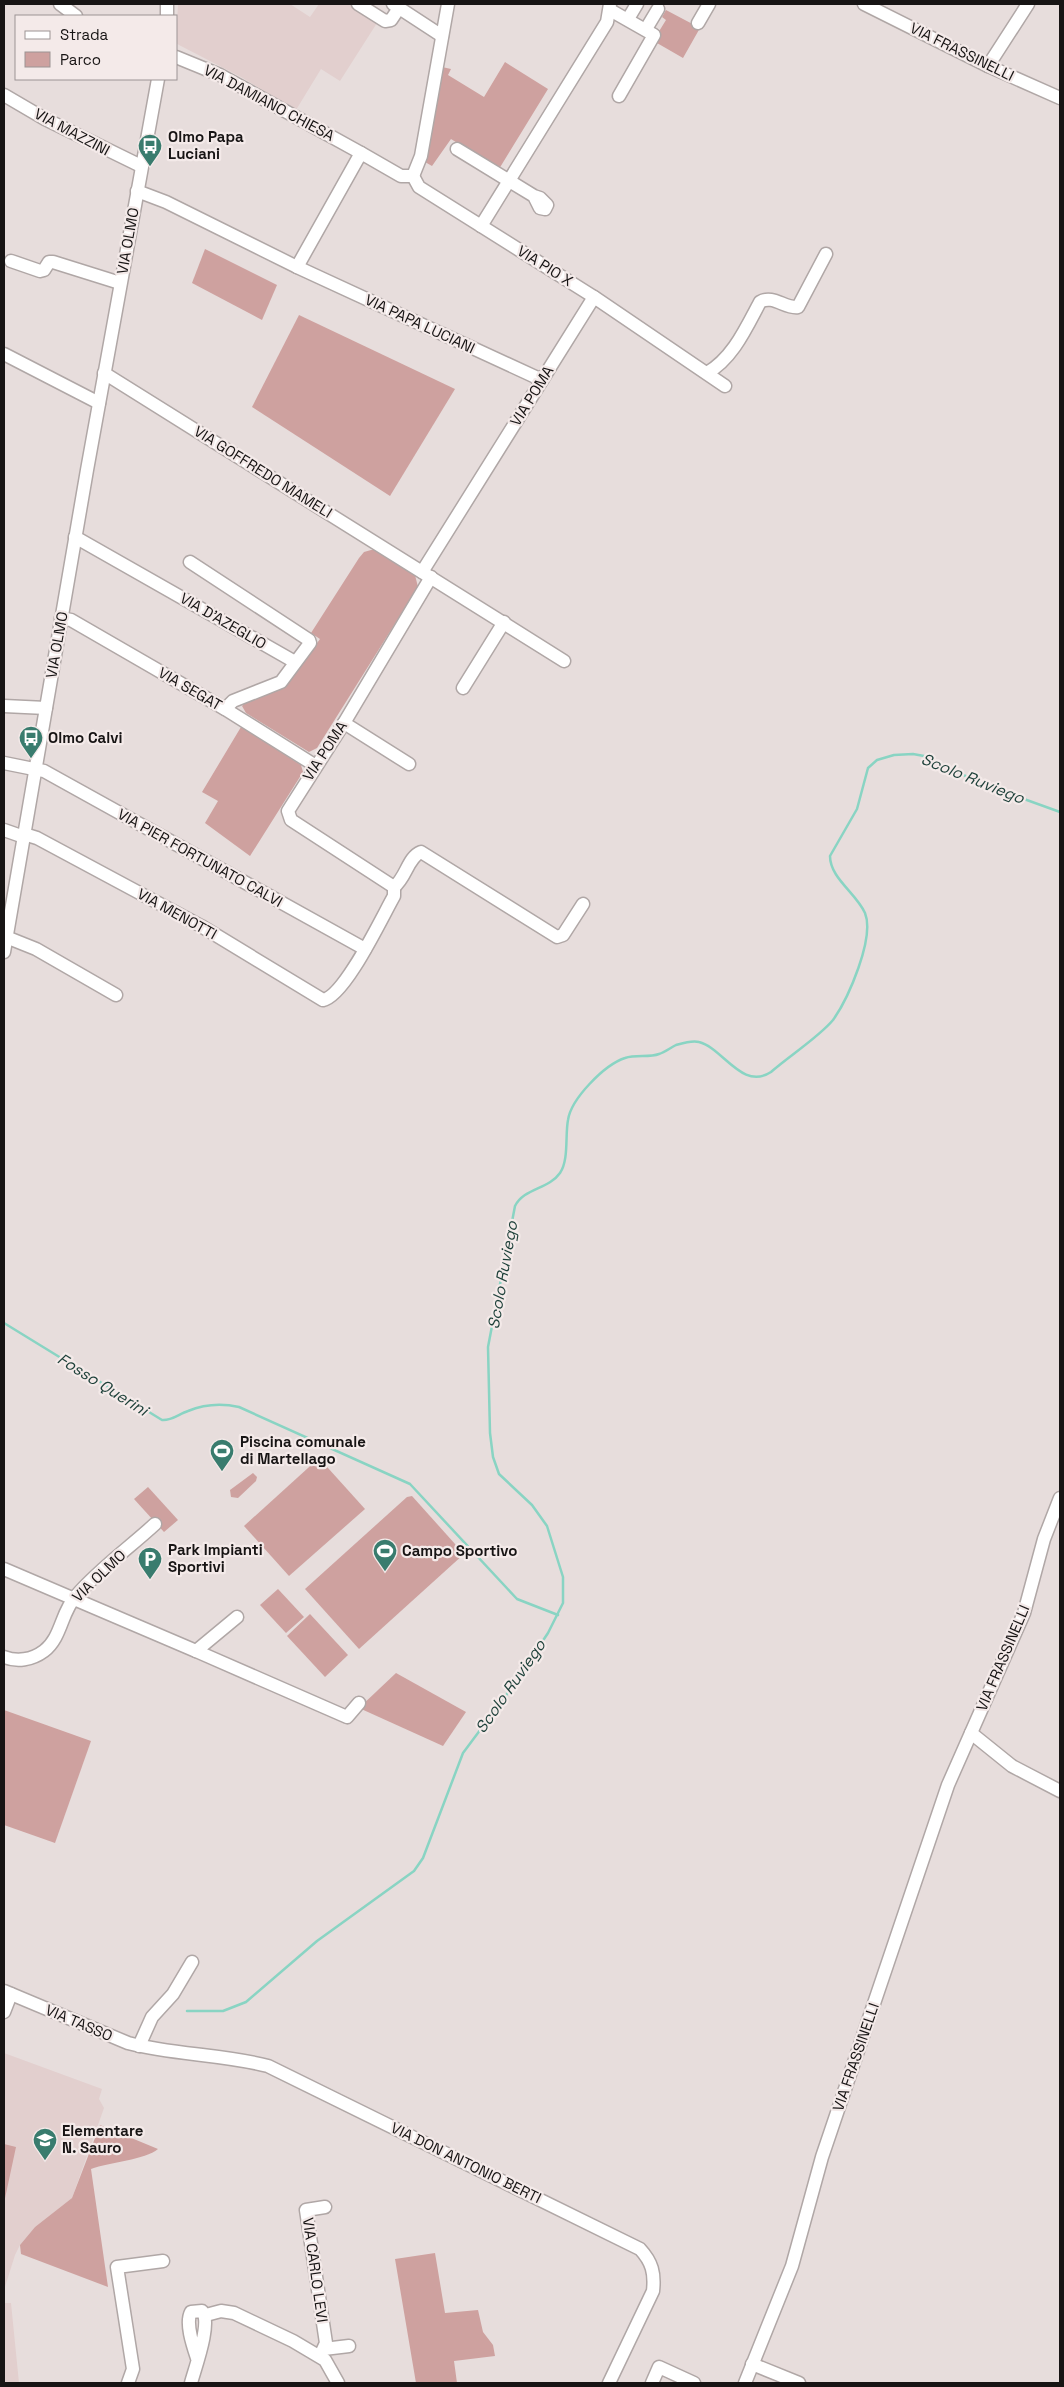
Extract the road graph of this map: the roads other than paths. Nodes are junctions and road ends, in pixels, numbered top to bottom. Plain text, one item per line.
1 (60, 4) edge
2 (358, 4) edge
3 (448, 4) edge
4 (637, 4) edge
5 (709, 4) edge
6 (864, 4) edge
7 (1028, 4) edge
8 (396, 6) edge
9 (610, 7) edge
10 (658, 9) dead end
11 (75, 15) edge
12 (628, 18) junction
13 (698, 23) dead end
14 (646, 29) junction
15 (442, 36) junction
16 (178, 58) edge
17 (988, 66) junction
18 (158, 80) edge
19 (4, 95) edge
20 (619, 96) dead end
21 (1060, 98) edge
22 (457, 149) dead end
23 (362, 154) junction
24 (141, 166) junction
25 (413, 176) junction
26 (508, 180) junction
27 (137, 191) junction
28 (534, 196) dead end
29 (481, 226) junction
30 (826, 254) dead end
31 (11, 261) dead end
32 (297, 267) junction
33 (120, 283) junction
34 (594, 297) junction
35 (4, 354) edge
36 (104, 373) junction
37 (707, 373) junction
38 (542, 380) junction
39 (725, 386) dead end
40 (99, 403) junction
41 (75, 537) junction
42 (190, 562) dead end
43 (427, 575) junction
44 (61, 618) junction
45 (504, 622) junction
46 (564, 661) dead end
47 (296, 662) junction
48 (463, 688) dead end
49 (4, 706) edge
50 (46, 708) junction
51 (225, 709) junction
52 (344, 723) junction
53 (4, 763) edge
54 (409, 764) dead end
55 (316, 766) junction
56 (35, 768) junction
57 (4, 830) edge
58 (24, 836) junction
59 (394, 887) junction
60 (583, 904) dead end
61 (7, 917) edge
62 (6, 937) junction
63 (365, 949) junction
64 (4, 952) edge
65 (116, 995) dead end
66 (1060, 1498) edge
67 (155, 1524) dead end
68 (4, 1569) edge
69 (73, 1600) junction
70 (237, 1616) dead end
71 (196, 1651) junction
72 (4, 1657) edge
73 (359, 1703) dead end
74 (971, 1733) junction
75 (1060, 1791) edge
76 (192, 1962) dead end
77 (7, 1993) edge
78 (4, 2012) edge
79 (143, 2047) junction
80 (325, 2207) dead end
81 (163, 2261) dead end
82 (206, 2315) junction
83 (349, 2346) dead end
84 (322, 2353) junction
85 (197, 2358) junction
86 (752, 2364) junction
87 (128, 2383) edge
88 (191, 2383) edge
89 (338, 2383) edge
90 (609, 2383) edge
91 (652, 2383) edge
92 (694, 2383) edge
93 (745, 2383) edge
94 (799, 2383) edge

1 - 11 street
2 - 8 street
3 - 15 street
4 - 12 street
5 - 13 street
6 - 17 street, VIA FRASSINELLI
7 - 17 street
8 - 15 street
9 - 12 street
9 - 26 street
10 - 14 street
12 - 14 street
14 - 20 street
15 - 25 street
16 - 23 street, VIA DAMIANO CHIESA
17 - 21 street, VIA FRASSINELLI
18 - 24 street, VIA OLMO
19 - 24 street, VIA MAZZINI
22 - 26 street
23 - 25 street
23 - 32 street
24 - 27 street, VIA OLMO
25 - 29 street, VIA PIO X
26 - 28 street
26 - 29 street
27 - 32 street, VIA PAPA LUCIANI
27 - 33 street, VIA OLMO
29 - 34 street, VIA PIO X
30 - 37 street
31 - 33 street
32 - 38 street, VIA PAPA LUCIANI
33 - 36 street, VIA OLMO
34 - 37 street, VIA PIO X
34 - 38 street, VIA POMA
35 - 40 street
36 - 40 street, VIA OLMO
36 - 43 street, VIA GOFFREDO MAMELI
37 - 39 street, VIA PIO X
38 - 43 street, VIA POMA
40 - 41 street, VIA OLMO
41 - 44 street, VIA OLMO
41 - 47 street, VIA D'AZEGLIO
42 - 47 street
43 - 45 street, VIA GOFFREDO MAMELI
43 - 52 street, VIA POMA
44 - 50 street, VIA OLMO
44 - 51 street, VIA SEGAT
45 - 46 street, VIA GOFFREDO MAMELI
45 - 48 street
47 - 51 street
49 - 50 street
50 - 56 street, VIA OLMO
51 - 55 street, VIA SEGAT
52 - 54 street
52 - 55 street, VIA POMA
53 - 56 street
55 - 59 street, VIA POMA
56 - 58 street, VIA OLMO
56 - 63 street, VIA PIER FORTUNATO CALVI
57 - 58 street, VIA MENOTTI
58 - 61 street, VIA OLMO
58 - 63 street, VIA MENOTTI
59 - 60 street
59 - 63 street
61 - 62 street, VIA OLMO
62 - 64 street, VIA OLMO
62 - 65 street
66 - 74 street, VIA FRASSINELLI
67 - 69 street, VIA OLMO
68 - 69 street
69 - 71 street
69 - 72 street, VIA OLMO
70 - 71 street
71 - 73 street
74 - 75 street
74 - 86 street, VIA FRASSINELLI
76 - 79 street
77 - 78 street, VIA TASSO
77 - 79 street, VIA TASSO
79 - 90 street, VIA DON ANTONIO BERTI
80 - 84 street, VIA CARLO LEVI
81 - 87 street
82 - 84 street
82 - 85 street
82 - 85 street
83 - 84 street
84 - 89 street
85 - 88 street
86 - 93 street, VIA FRASSINELLI
86 - 94 street
91 - 92 street

